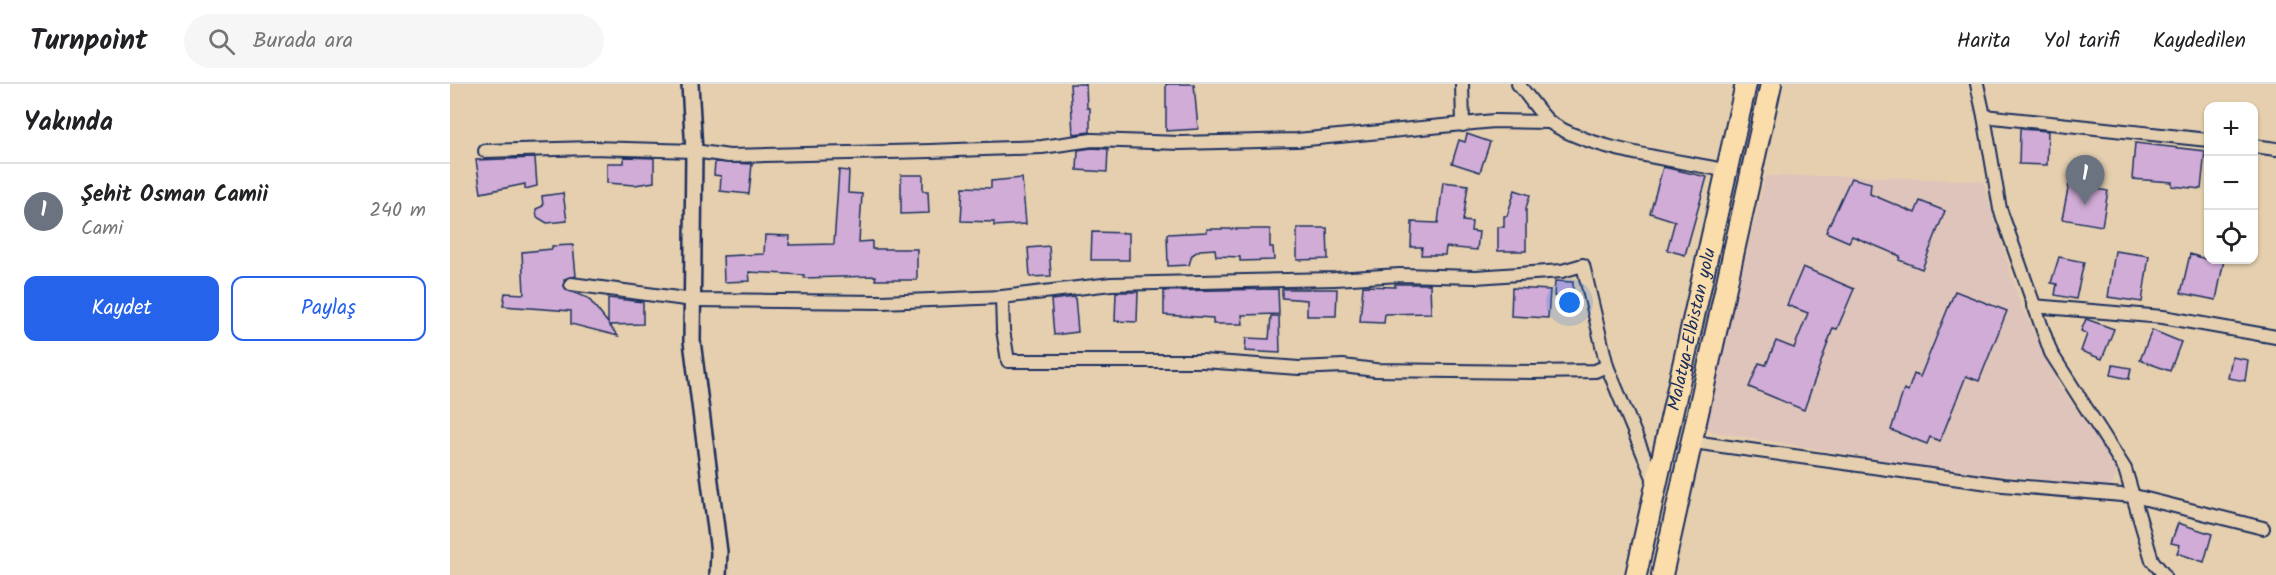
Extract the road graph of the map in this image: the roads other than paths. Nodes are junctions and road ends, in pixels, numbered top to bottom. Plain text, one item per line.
1 (690, 84) edge
2 (1462, 84) edge
3 (1518, 84) edge
4 (1746, 84) edge
5 (1771, 84) edge
6 (1977, 84) edge
7 (1984, 116) junction
8 (1549, 122) junction
9 (1463, 124) junction
10 (2204, 140) edge
11 (2258, 147) edge
12 (2276, 149) edge
13 (485, 151) dead end
14 (694, 151) junction
15 (1728, 171) junction
16 (571, 284) dead end
17 (1002, 297) junction
18 (693, 300) junction
19 (2033, 306) junction
20 (2276, 337) edge
21 (1607, 366) junction
22 (1693, 442) junction
23 (1656, 485) junction
24 (2134, 496) junction
25 (2263, 528) dead end
26 (718, 575) edge
27 (1636, 575) edge
28 (1662, 575) edge
29 (2164, 575) edge

1 - 14 street
2 - 9 street
3 - 8 street
4 - 15 main road, Malatya-Elbistan yolu
5 - 22 main road, Malatya-Elbistan yolu
6 - 7 street
7 - 10 street
7 - 19 street
8 - 9 street
8 - 15 street
9 - 14 street
11 - 12 street
13 - 14 street
14 - 18 street
15 - 23 main road, Malatya-Elbistan yolu
16 - 18 street
17 - 18 street
17 - 21 street
17 - 21 street
18 - 26 street
19 - 20 street
19 - 24 street
21 - 23 street
22 - 24 street
22 - 28 main road, Malatya-Elbistan yolu
23 - 27 main road, Malatya-Elbistan yolu
24 - 25 street
24 - 29 street

